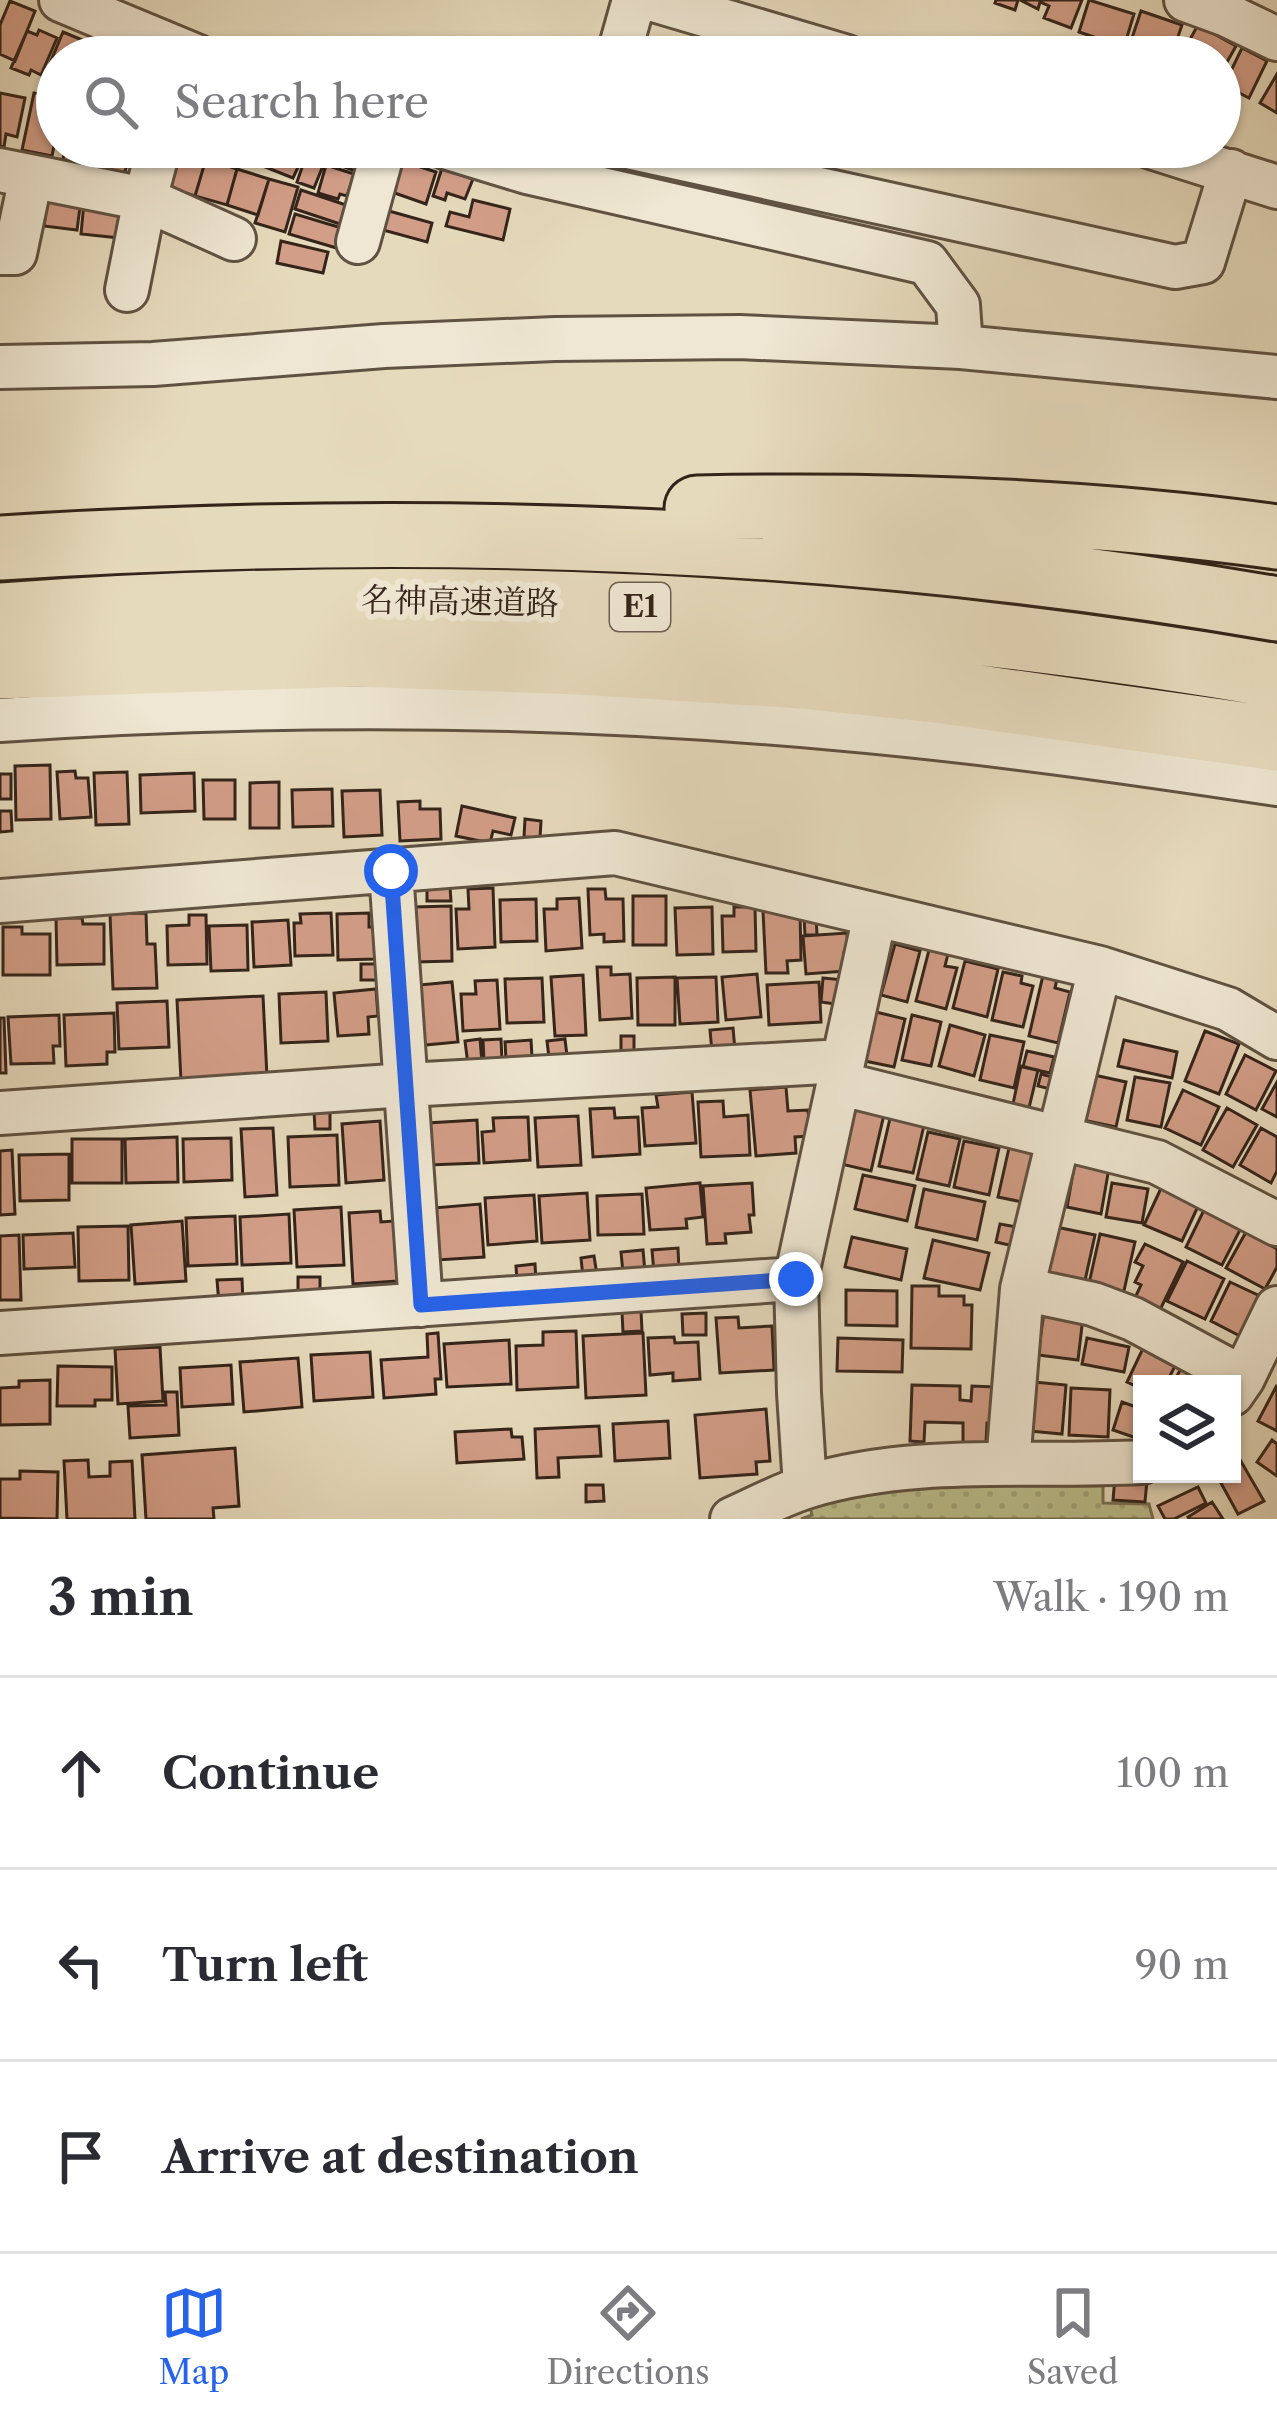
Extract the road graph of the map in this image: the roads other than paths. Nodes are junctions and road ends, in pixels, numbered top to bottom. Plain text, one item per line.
1 (634, 0) edge
2 (655, 0) edge
3 (1186, 0) edge
4 (70, 2) edge
5 (1228, 7) edge
6 (146, 36) edge
7 (624, 36) edge
8 (776, 36) edge
9 (1277, 39) edge
10 (153, 168) edge
11 (378, 168) edge
12 (514, 168) edge
13 (725, 168) edge
14 (1224, 168) edge
15 (1231, 170) junction
16 (15, 173) edge
17 (1277, 187) edge
18 (145, 199) junction
19 (234, 239) dead end
20 (358, 242) dead end
21 (0, 253) edge
22 (127, 290) dead end
23 (961, 346) junction
24 (0, 367) edge
25 (1277, 376) edge
26 (0, 522) edge
27 (1277, 537) edge
28 (0, 548) edge
29 (1277, 609) edge
30 (0, 614) edge
31 (0, 667) edge
32 (1277, 676) edge
33 (0, 720) edge
34 (1277, 739) edge
35 (1277, 784) edge
36 (391, 871) junction
37 (0, 901) edge
38 (875, 915) junction
39 (1100, 968) junction
40 (1277, 1038) edge
41 (841, 1072) junction
42 (406, 1085) junction
43 (0, 1113) edge
44 (1058, 1137) junction
45 (1277, 1223) edge
46 (796, 1279) junction
47 (1022, 1289) junction
48 (421, 1305) junction
49 (1277, 1308) edge
50 (0, 1333) edge
51 (1221, 1375) edge
52 (1241, 1380) edge
53 (1133, 1463) edge
54 (1008, 1464) junction
55 (806, 1487) junction
56 (732, 1519) edge

1 - 7 street
2 - 8 street
3 - 5 street
4 - 6 street
5 - 9 street
10 - 18 street
11 - 20 street
12 - 23 street
13 - 15 street
14 - 15 street
15 - 17 street
16 - 18 street
16 - 21 street
18 - 19 street
18 - 22 street
23 - 24 street
23 - 25 street
26 - 27 highway
28 - 29 highway, 名神高速道路 / E1
30 - 32 highway, 名神高速道路 / E1
31 - 34 highway
33 - 35 street
36 - 37 street
36 - 38 street
36 - 42 street
38 - 39 street
38 - 41 street
39 - 40 street
39 - 44 street
41 - 42 street
41 - 44 street
41 - 46 street
42 - 43 street
42 - 48 street
44 - 45 street
44 - 47 street
46 - 48 street
46 - 55 street
47 - 51 street
47 - 54 street
48 - 50 street
49 - 52 street
53 - 54 street
54 - 55 street
55 - 56 street

